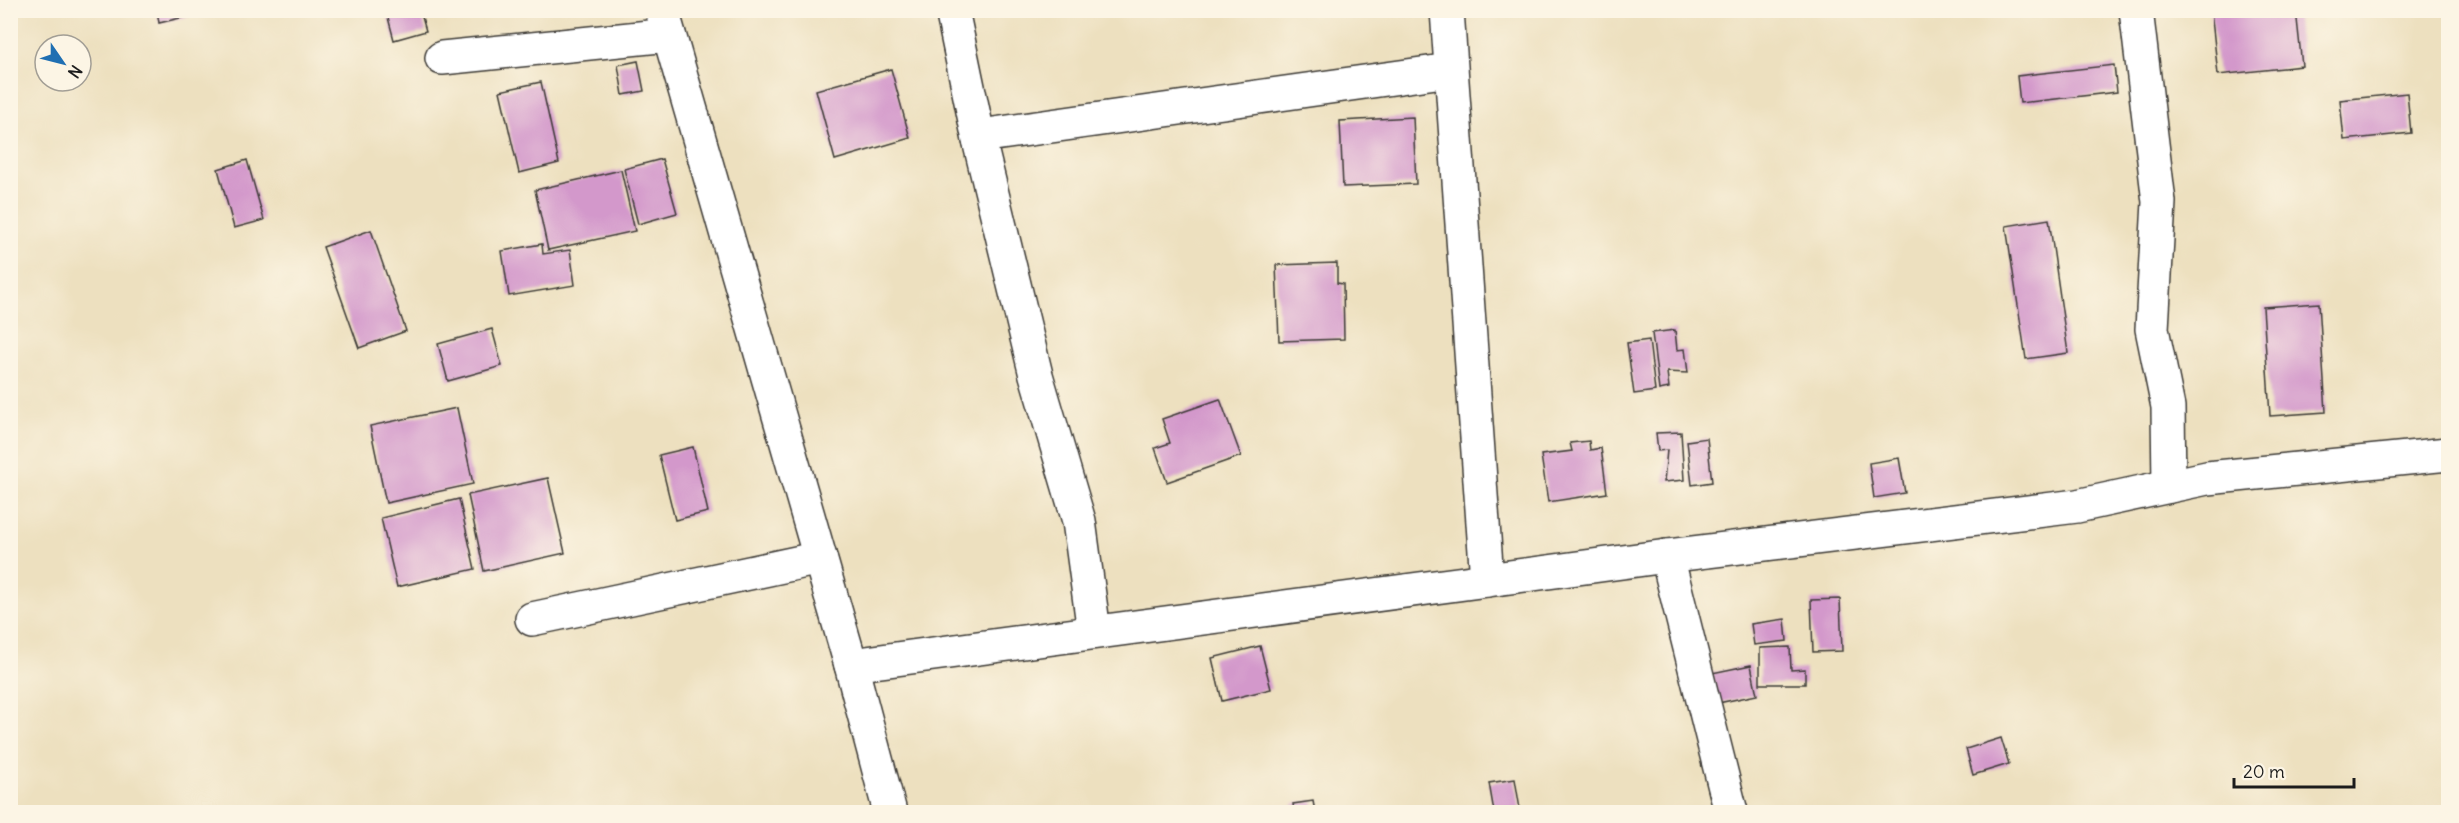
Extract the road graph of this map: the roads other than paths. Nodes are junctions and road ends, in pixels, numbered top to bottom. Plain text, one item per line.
1 (952, 10) edge
2 (1448, 10) edge
3 (2136, 10) edge
4 (666, 23) edge
5 (442, 58) dead end
6 (1450, 70) junction
7 (979, 140) junction
8 (2448, 454) edge
9 (2169, 486) junction
10 (1667, 556) junction
11 (820, 558) junction
12 (1487, 580) junction
13 (532, 619) dead end
14 (1094, 632) junction
15 (851, 665) junction
16 (890, 813) edge
17 (1731, 813) edge

1 - 7 street
2 - 6 street
3 - 9 street
4 - 5 street
4 - 11 street
6 - 7 street
6 - 12 street
7 - 14 street
8 - 9 street
9 - 10 street
10 - 12 street
10 - 17 street
11 - 13 street
11 - 15 street
12 - 14 street
14 - 15 street
15 - 16 street

